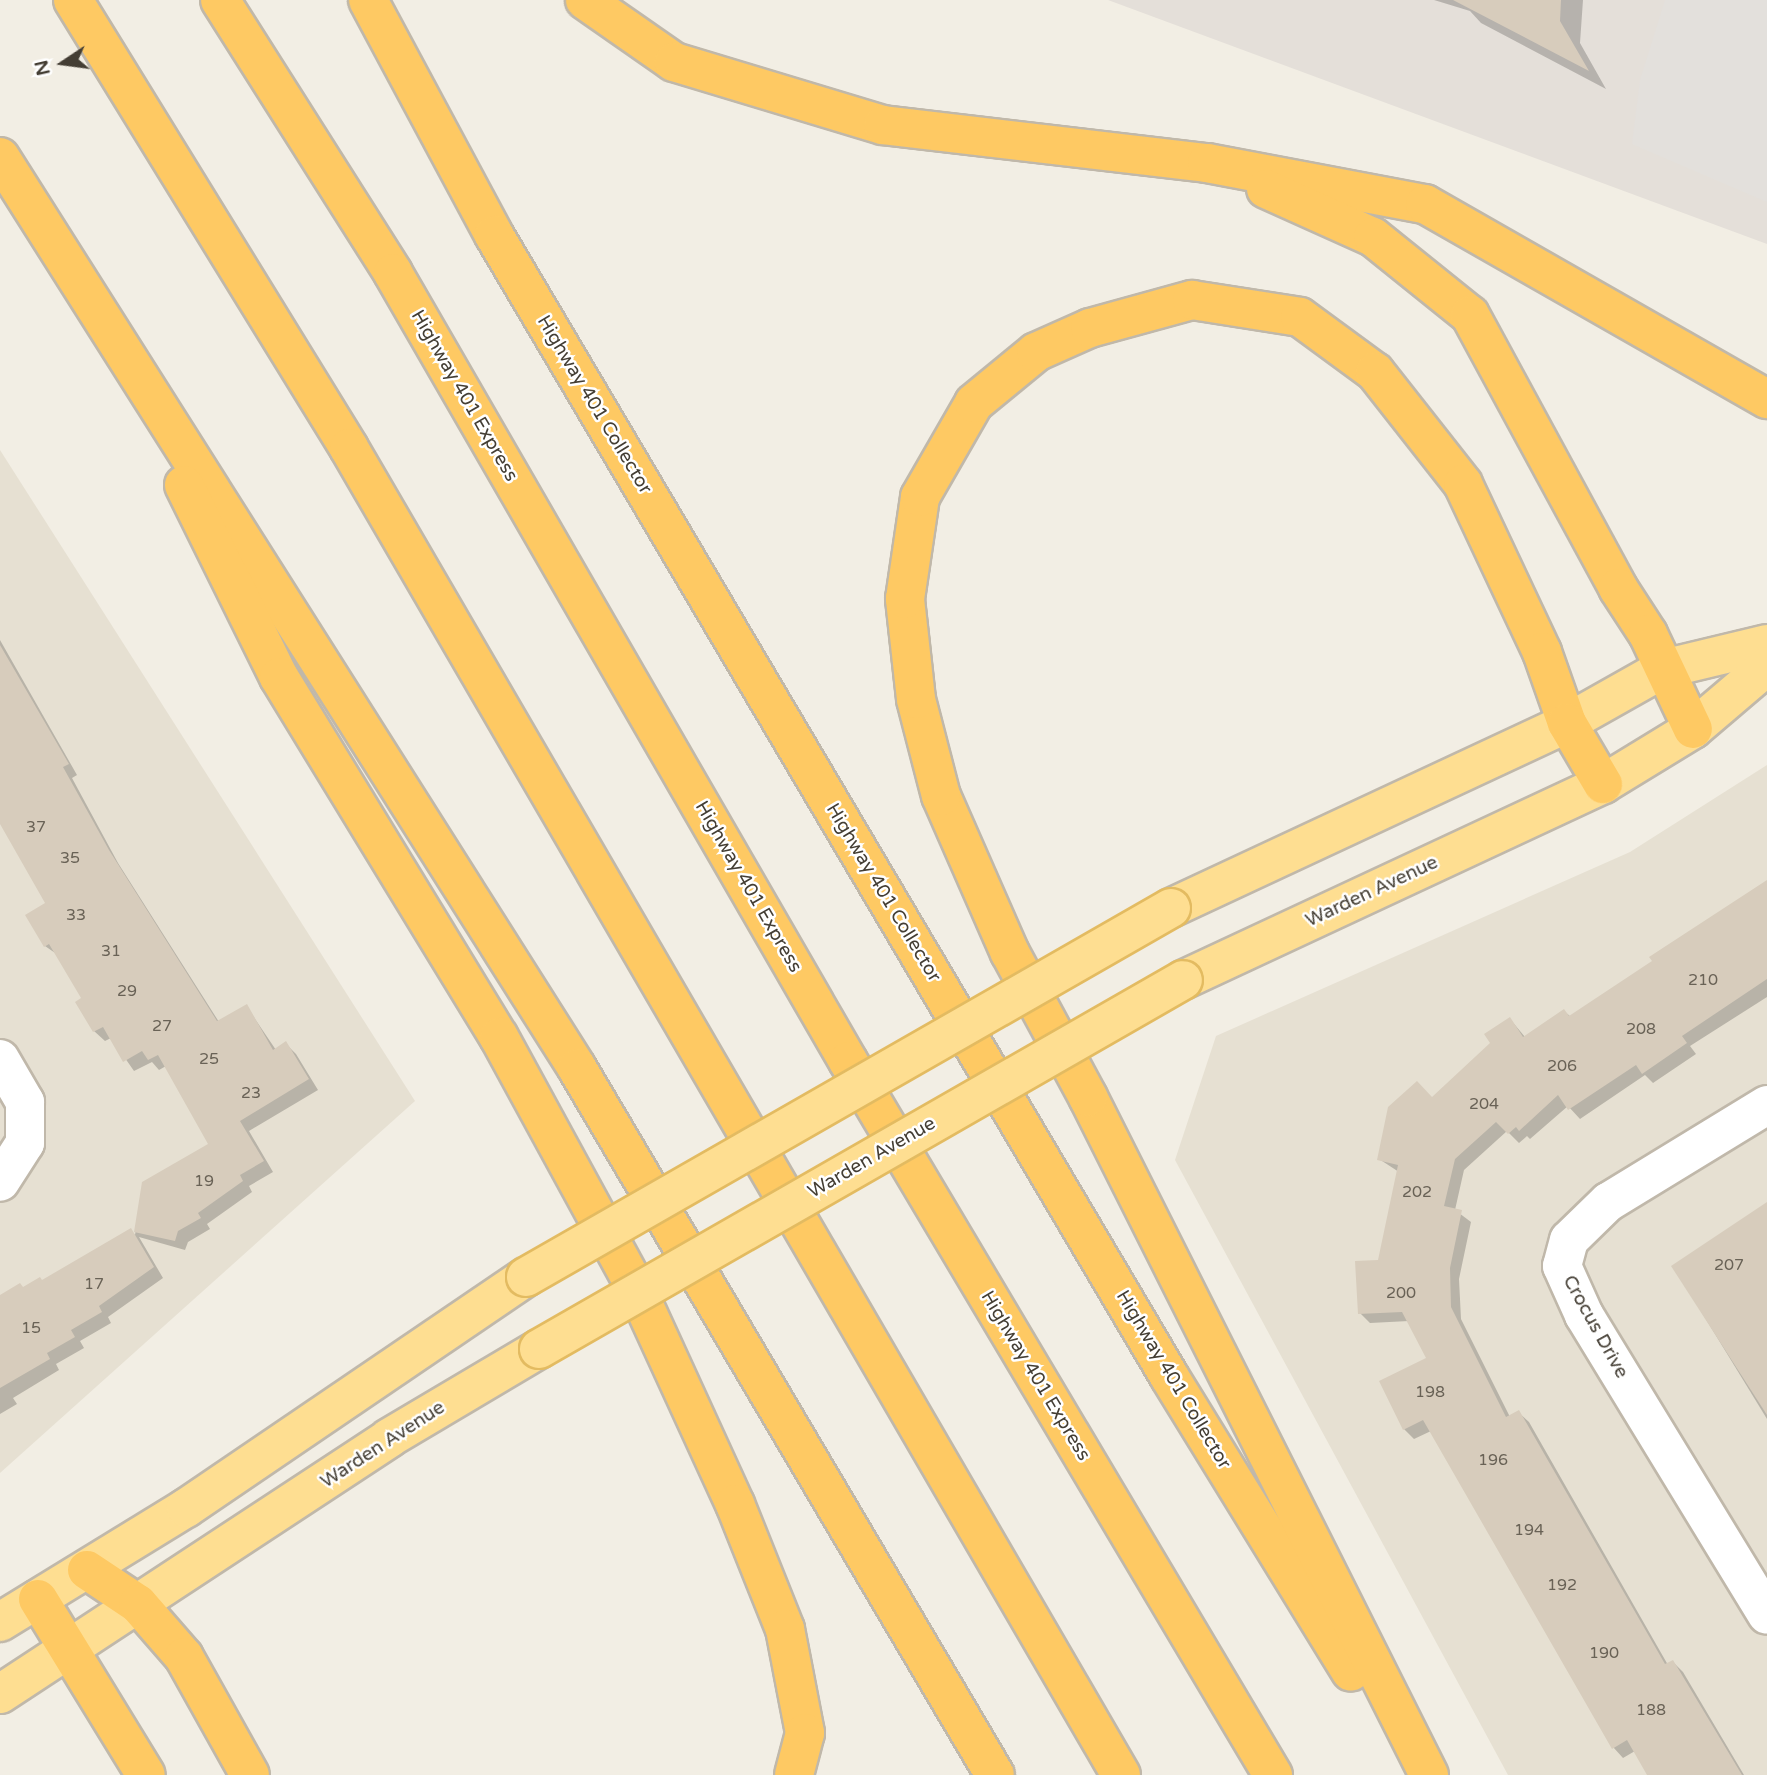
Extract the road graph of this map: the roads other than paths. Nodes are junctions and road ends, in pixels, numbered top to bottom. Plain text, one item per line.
1 (73, 0) edge
2 (220, 0) edge
3 (251, 0) edge
4 (369, 0) edge
5 (585, 0) edge
6 (0, 157) edge
7 (1207, 163) junction
8 (393, 273) junction
9 (88, 292) junction
10 (1767, 399) edge
11 (1767, 643) edge
12 (1767, 666) edge
13 (1663, 669) junction
14 (1567, 723) junction
15 (1693, 729) junction
16 (1603, 784) junction
17 (0, 1059) edge
18 (1767, 1105) edge
19 (0, 1182) edge
20 (87, 1570) junction
21 (38, 1599) junction
22 (138, 1604) junction
23 (1767, 1615) edge
24 (0, 1622) edge
25 (67, 1651) junction
26 (0, 1694) edge
27 (146, 1775) edge
28 (250, 1775) edge
29 (794, 1775) edge
30 (995, 1775) edge
31 (1121, 1775) edge
32 (1273, 1775) edge
33 (1415, 1775) edge
34 (1429, 1775) edge

1 - 31 highway
2 - 8 highway, Highway 401 Express
3 - 8 highway
4 - 33 highway, Highway 401 Collector
5 - 7 highway
6 - 9 highway
7 - 10 highway
7 - 13 highway
8 - 32 highway, Highway 401 Express
9 - 29 highway
9 - 30 highway
11 - 13 main road
12 - 15 main road, Warden Avenue
13 - 14 main road
13 - 15 highway
14 - 16 highway
14 - 20 main road, bridge
14 - 34 highway
15 - 16 main road, Warden Avenue
16 - 22 main road, Warden Avenue, bridge
17 - 19 street
18 - 23 street, Crocus Drive
20 - 21 main road
20 - 22 highway
21 - 24 main road
21 - 25 highway
22 - 25 main road, Warden Avenue
22 - 28 highway
25 - 26 main road, Warden Avenue
25 - 27 highway

